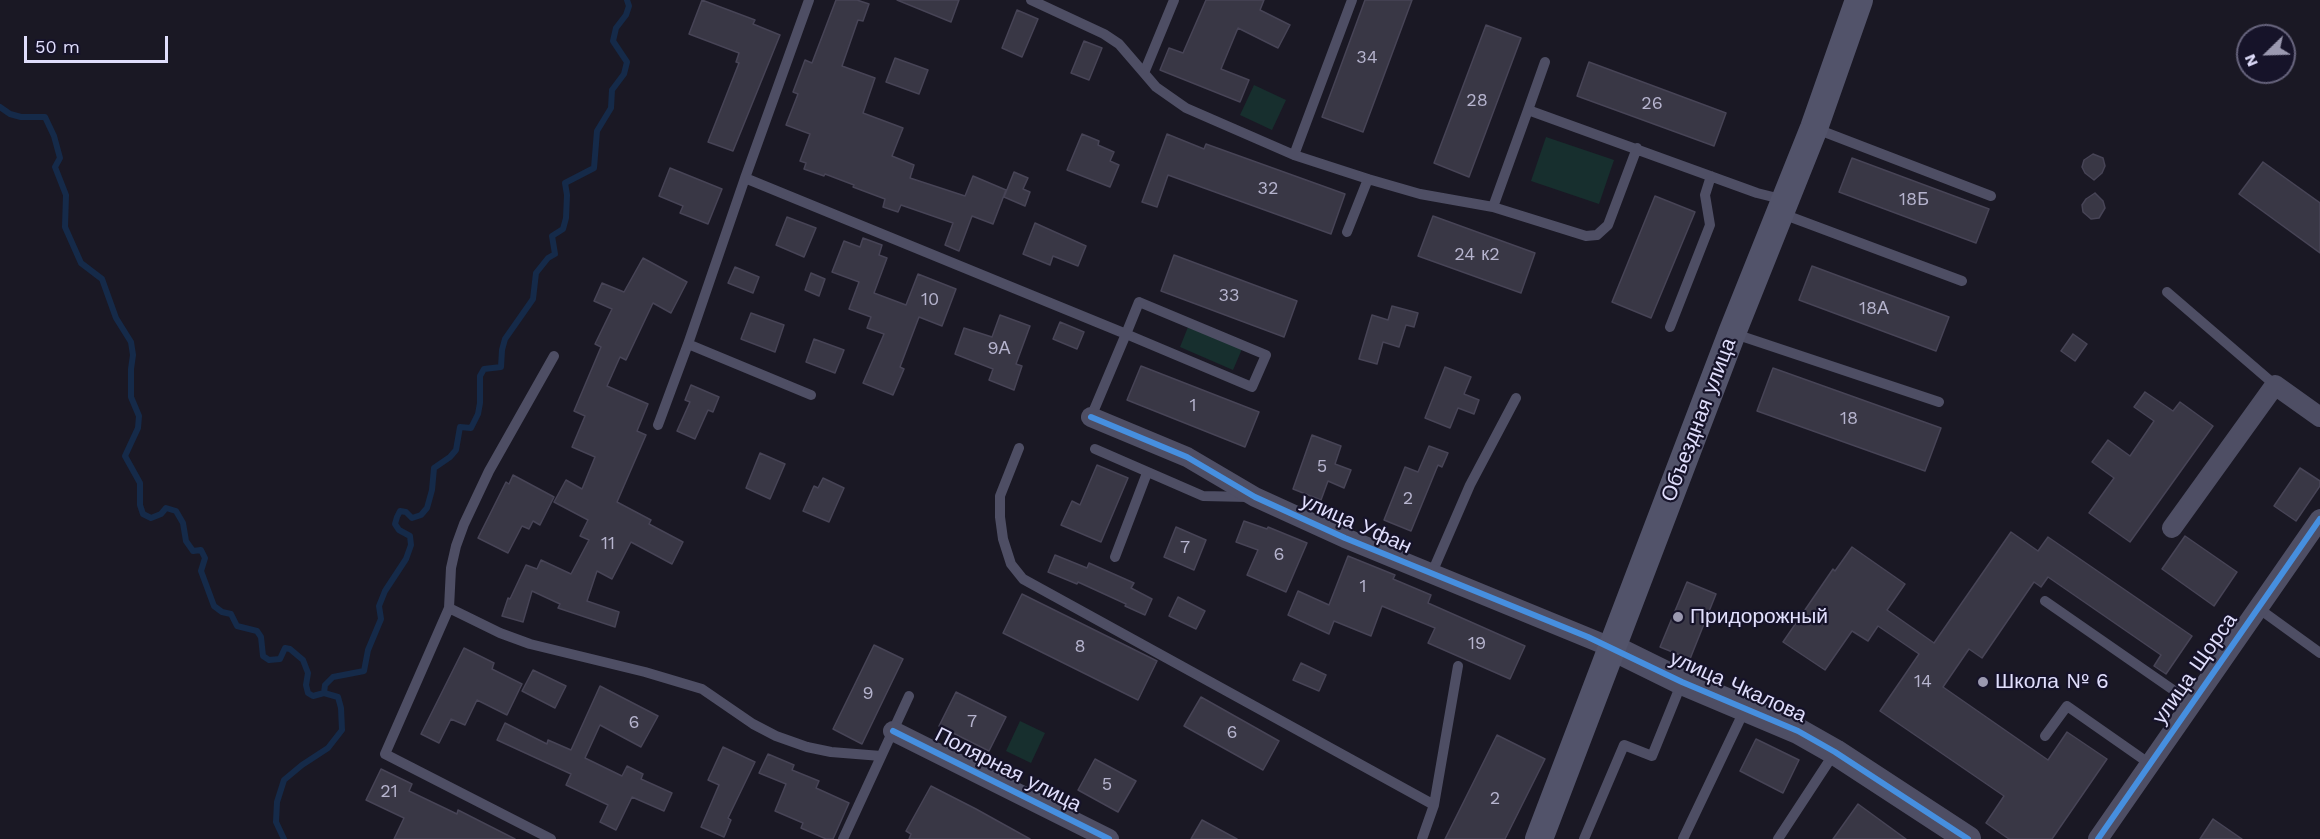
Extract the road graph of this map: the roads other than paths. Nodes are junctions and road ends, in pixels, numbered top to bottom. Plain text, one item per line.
1 (809, 0) edge
2 (1031, 0) edge
3 (1174, 0) edge
4 (1352, 0) edge
5 (1859, 0) edge
6 (1545, 62) dead end
7 (1144, 73) junction
8 (1528, 110) junction
9 (1814, 128) junction
10 (1637, 148) junction
11 (1294, 155) junction
12 (1711, 176) junction
13 (745, 178) junction
14 (1368, 179) junction
15 (1991, 196) dead end
16 (1493, 207) junction
17 (1782, 207) junction
18 (1347, 232) dead end
19 (1962, 281) dead end
20 (2167, 292) dead end
21 (1670, 327) dead end
22 (1732, 333) junction
23 (1126, 334) junction
24 (688, 344) junction
25 (554, 356) dead end
26 (2275, 385) junction
27 (811, 395) dead end
28 (1516, 398) dead end
29 (1939, 402) dead end
30 (1091, 417) joint
31 (2320, 417) edge
32 (658, 425) dead end
33 (1019, 448) dead end
34 (1095, 449) dead end
35 (1147, 473) junction
36 (1255, 497) junction
37 (2320, 519) edge
38 (2172, 528) dead end
39 (1115, 557) dead end
40 (1431, 575) junction
41 (2045, 601) dead end
42 (449, 608) junction
43 (2258, 608) junction
44 (1613, 648) junction
45 (2320, 653) edge
46 (1458, 666) dead end
47 (1682, 682) junction
48 (909, 696) dead end
49 (2192, 703) junction
50 (1745, 708) junction
51 (893, 731) junction
52 (2045, 736) dead end
53 (1835, 752) junction
54 (881, 756) junction
55 (2150, 764) junction
56 (1434, 805) junction
57 (551, 839) edge
58 (843, 839) edge
59 (1109, 839) edge
60 (1422, 839) edge
61 (1539, 839) edge
62 (1584, 839) edge
63 (1683, 839) edge
64 (1778, 839) edge
65 (1968, 839) edge
66 (2098, 839) edge

1 - 13 lane
2 - 7 lane
3 - 7 lane
4 - 11 lane
5 - 9 main road, Объездная улица
6 - 8 lane
7 - 11 lane
8 - 10 lane
8 - 16 lane
9 - 15 lane
9 - 17 main road, Объездная улица
10 - 12 lane
10 - 16 lane
11 - 14 lane
12 - 17 lane
12 - 21 lane
13 - 23 lane
13 - 24 lane
14 - 16 lane
14 - 18 lane
17 - 19 lane
17 - 22 main road, Объездная улица
20 - 26 lane
22 - 29 lane
22 - 44 main road, Объездная улица
23 - 23 lane
23 - 30 lane
24 - 27 lane
24 - 32 lane
25 - 42 lane
26 - 31 street
26 - 38 street
28 - 40 lane
30 - 36 street, улица Уфан
33 - 56 lane
34 - 35 lane
35 - 36 lane
35 - 39 lane
36 - 40 street, улица Уфан
37 - 43 street, улица Щорса
40 - 44 street, улица Уфан
41 - 49 lane
42 - 54 lane
42 - 57 lane
43 - 45 lane
43 - 49 street, улица Щорса
44 - 47 street, улица Чкалова
44 - 61 main road, Объездная улица
46 - 56 lane
47 - 50 street, улица Чкалова
47 - 62 lane
48 - 51 lane
49 - 55 street, улица Щорса
50 - 53 street, улица Чкалова
50 - 63 lane
51 - 54 lane
51 - 59 street, Полярная улица
52 - 55 lane
53 - 64 lane
53 - 65 street, улица Чкалова
54 - 58 lane
55 - 66 street, улица Щорса
56 - 60 lane

